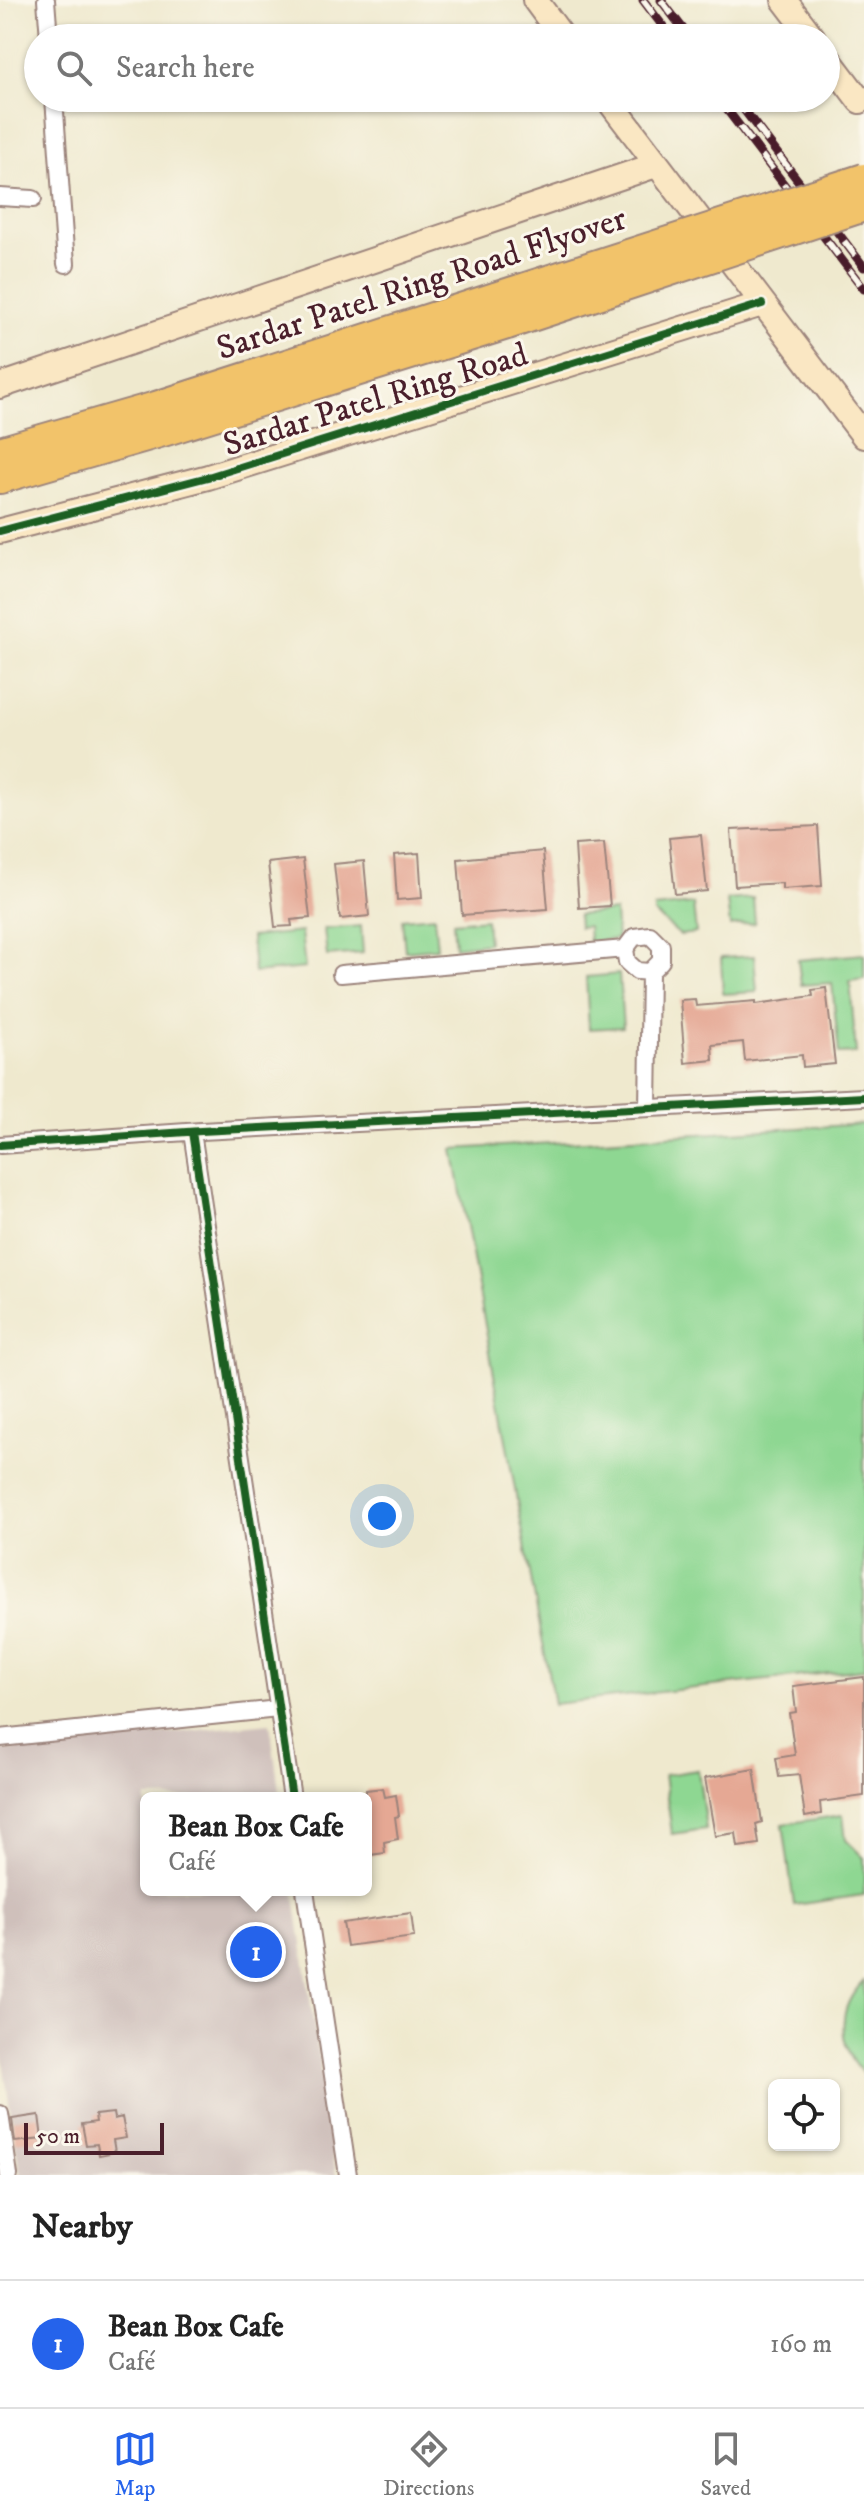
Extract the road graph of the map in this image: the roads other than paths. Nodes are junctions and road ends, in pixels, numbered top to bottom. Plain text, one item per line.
1 (46, 0) edge
2 (535, 0) edge
3 (784, 0) edge
4 (48, 24) edge
5 (553, 24) edge
6 (802, 24) edge
7 (840, 73) edge
8 (862, 100) edge
9 (55, 112) edge
10 (617, 112) edge
11 (656, 165) junction
12 (864, 179) edge
13 (0, 197) edge
14 (33, 199) dead end
15 (864, 206) edge
16 (66, 264) dead end
17 (762, 304) junction
18 (0, 386) edge
19 (864, 436) edge
20 (0, 452) edge
21 (0, 478) edge
22 (0, 531) edge
23 (625, 949) junction
24 (650, 972) junction
25 (341, 974) dead end
26 (864, 1097) edge
27 (648, 1108) junction
28 (192, 1132) junction
29 (0, 1145) edge
30 (278, 1709) junction
31 (0, 1738) edge
32 (291, 1792) edge
33 (306, 1896) edge
34 (0, 2114) edge
35 (9, 2175) edge
36 (348, 2175) edge

1 - 4 street
2 - 5 street
3 - 6 street
7 - 8 street
9 - 16 street
10 - 11 street
11 - 17 street
11 - 18 street
12 - 20 highway, Sardar Patel Ring Road Flyover, bridge
13 - 14 street
15 - 21 highway, Sardar Patel Ring Road Flyover, bridge
17 - 19 street
17 - 22 street, Sardar Patel Ring Road
23 - 24 street
23 - 24 street
23 - 25 street
24 - 27 street
26 - 27 street
27 - 28 street
28 - 29 street
28 - 30 street
30 - 31 street
30 - 32 street
33 - 36 street
34 - 35 street

